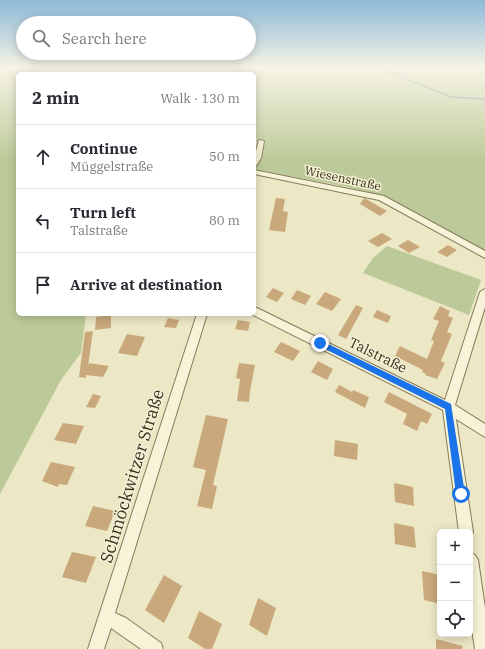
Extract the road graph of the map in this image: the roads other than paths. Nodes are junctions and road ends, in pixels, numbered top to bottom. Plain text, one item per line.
1 (261, 141) dead end
2 (256, 162) edge
3 (256, 172) edge
4 (485, 255) edge
5 (485, 292) edge
6 (256, 312) edge
7 (201, 316) edge
8 (448, 407) junction
9 (485, 431) edge
10 (466, 529) edge
11 (471, 565) edge
12 (106, 617) junction
13 (96, 649) edge
14 (155, 649) edge
15 (483, 649) edge

1 - 2 street
3 - 4 street, Wiesenstraße
5 - 8 street
6 - 8 street, Talstraße
7 - 12 street, Schmöckwitzer Straße
8 - 9 street, Talstraße
8 - 10 street
11 - 15 street
12 - 13 street, Schmöckwitzer Straße
12 - 14 street

